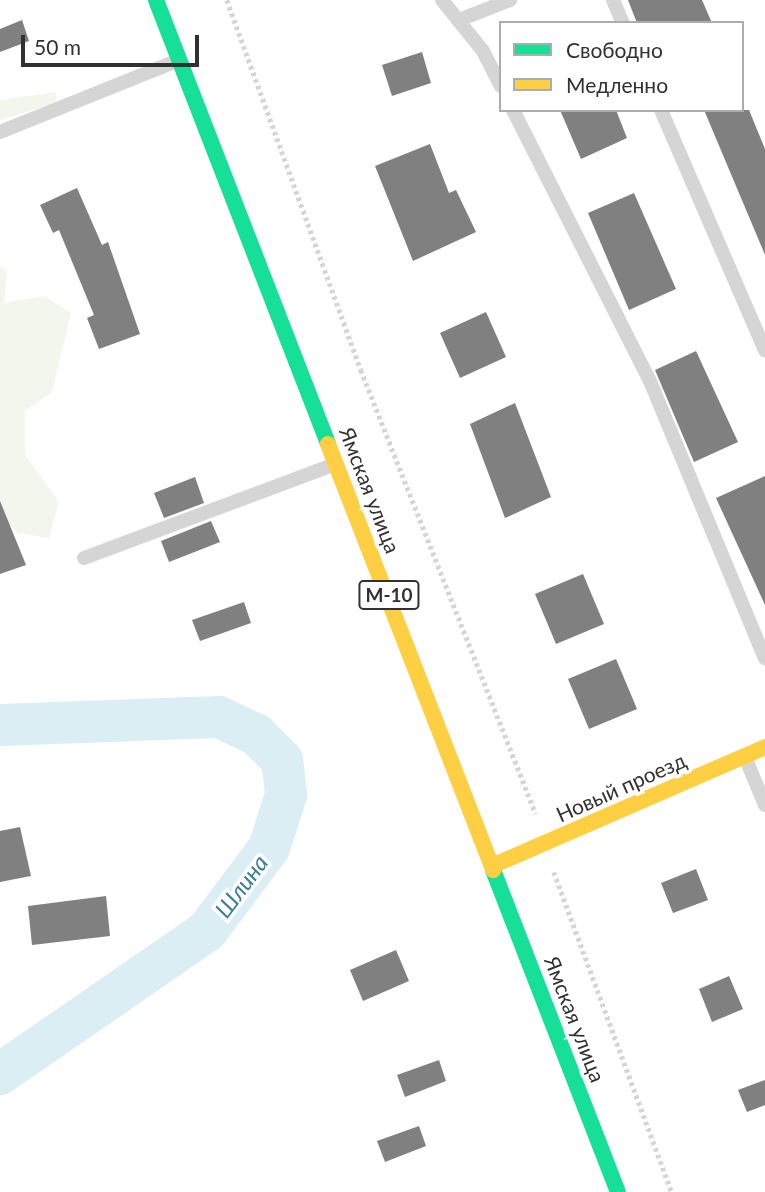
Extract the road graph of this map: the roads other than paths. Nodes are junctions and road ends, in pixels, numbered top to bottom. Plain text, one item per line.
1 (156, 0) edge
2 (442, 0) edge
3 (510, 0) edge
4 (613, 0) edge
5 (459, 20) junction
6 (622, 21) edge
7 (180, 60) junction
8 (499, 83) edge
9 (514, 112) edge
10 (662, 112) edge
11 (0, 132) edge
12 (765, 350) edge
13 (338, 463) junction
14 (84, 558) dead end
15 (765, 658) edge
16 (765, 747) edge
17 (744, 756) junction
18 (765, 805) edge
19 (494, 865) junction
20 (618, 1192) edge

1 - 7 main road, Ямская улица / М-10
2 - 5 lane
3 - 5 lane
4 - 6 lane
5 - 8 lane
7 - 11 lane
7 - 13 main road, Ямская улица / М-10
9 - 15 lane
10 - 12 lane
13 - 14 lane
13 - 19 main road, Ямская улица / М-10
16 - 17 main road, Новый проезд
17 - 18 lane
17 - 19 main road, Новый проезд
19 - 20 main road, Ямская улица / М-10

